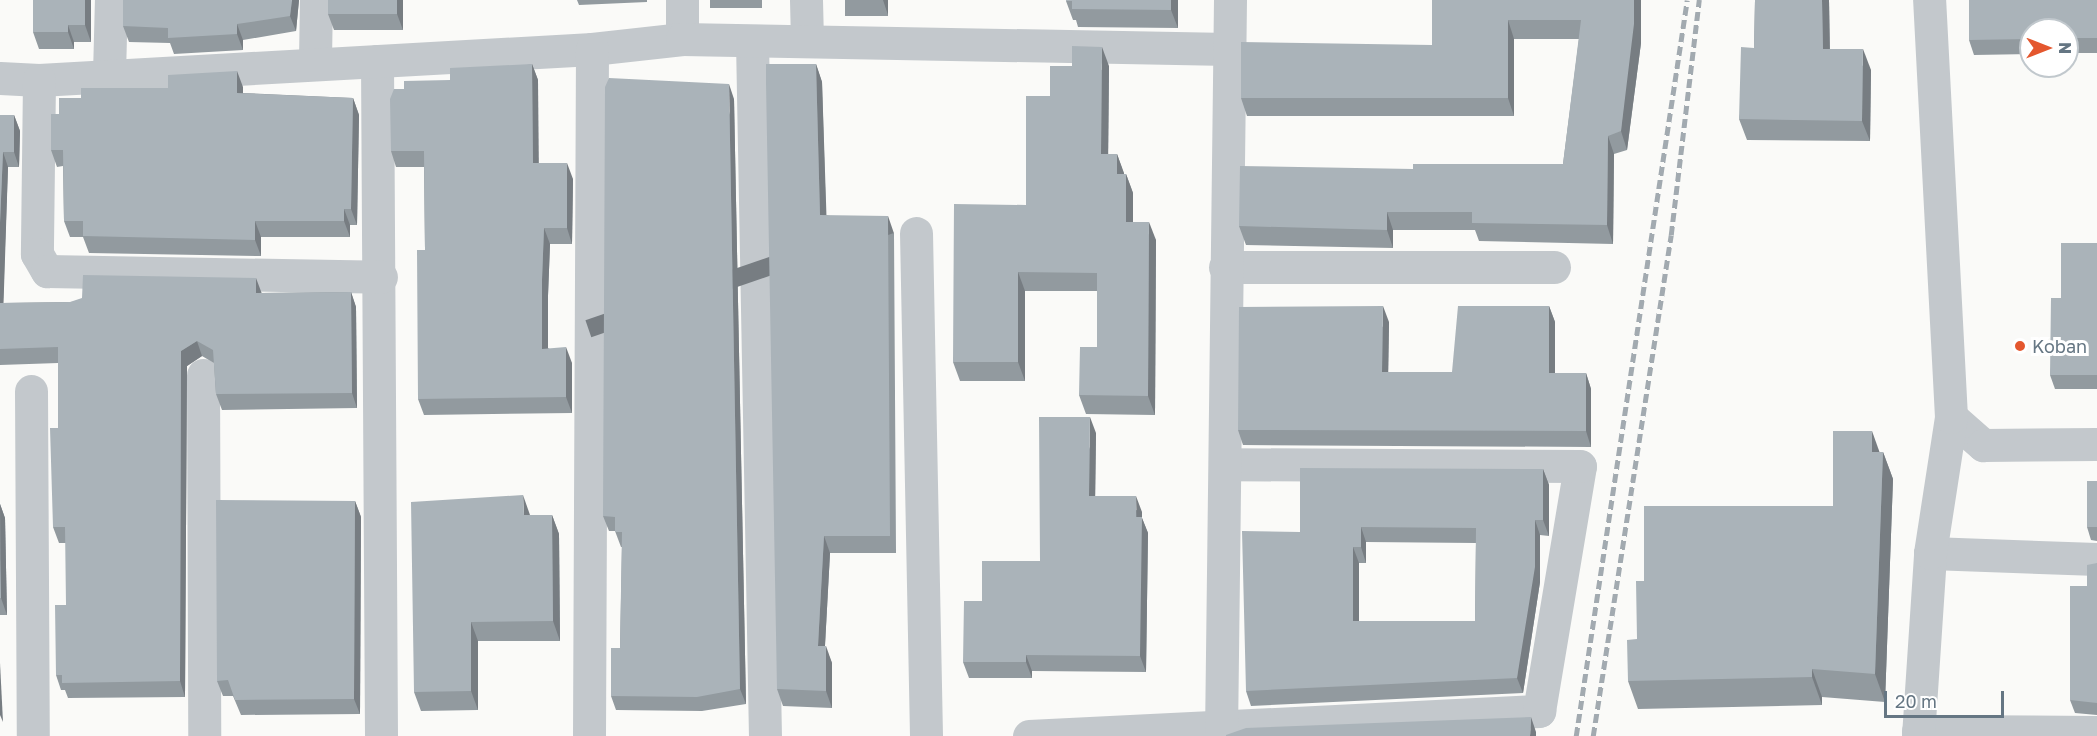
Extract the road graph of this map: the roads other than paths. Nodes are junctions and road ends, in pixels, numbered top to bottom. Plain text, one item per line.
1 (111, 0) edge
2 (316, 0) edge
3 (681, 0) edge
4 (806, 0) edge
5 (1230, 0) edge
6 (1929, 0) edge
7 (682, 39) junction
8 (752, 40) junction
9 (807, 41) junction
10 (592, 49) junction
11 (1229, 49) junction
12 (377, 61) junction
13 (315, 62) junction
14 (109, 74) junction
15 (0, 78) edge
16 (39, 80) junction
17 (916, 232) dead end
18 (1225, 267) junction
19 (1554, 267) dead end
20 (381, 276) junction
21 (203, 375) dead end
22 (31, 391) dead end
23 (1951, 417) junction
24 (2097, 444) edge
25 (1228, 464) junction
26 (1930, 553) junction
27 (2097, 559) edge
28 (1399, 727) edge
29 (1221, 730) edge
30 (2097, 732) edge
31 (1918, 733) edge
32 (33, 736) edge
33 (204, 736) edge
34 (381, 736) edge
35 (589, 736) edge
36 (765, 736) edge
37 (916, 736) edge
38 (927, 736) edge
39 (1029, 736) edge

1 - 14 street
2 - 13 street
3 - 7 street
4 - 9 street
5 - 11 street
6 - 23 street
7 - 8 street
7 - 10 street
8 - 9 street
8 - 36 street
9 - 11 street
10 - 12 street
10 - 35 street
11 - 18 street
12 - 13 street
12 - 20 street
13 - 14 street
14 - 16 street
15 - 16 street
16 - 20 street
17 - 38 street
18 - 19 street
18 - 25 street
20 - 34 street
21 - 33 street
22 - 32 street
23 - 24 street
23 - 26 street
25 - 28 street
25 - 29 street
26 - 27 street
26 - 31 street
28 - 29 street
29 - 39 street
30 - 31 street
37 - 38 street

